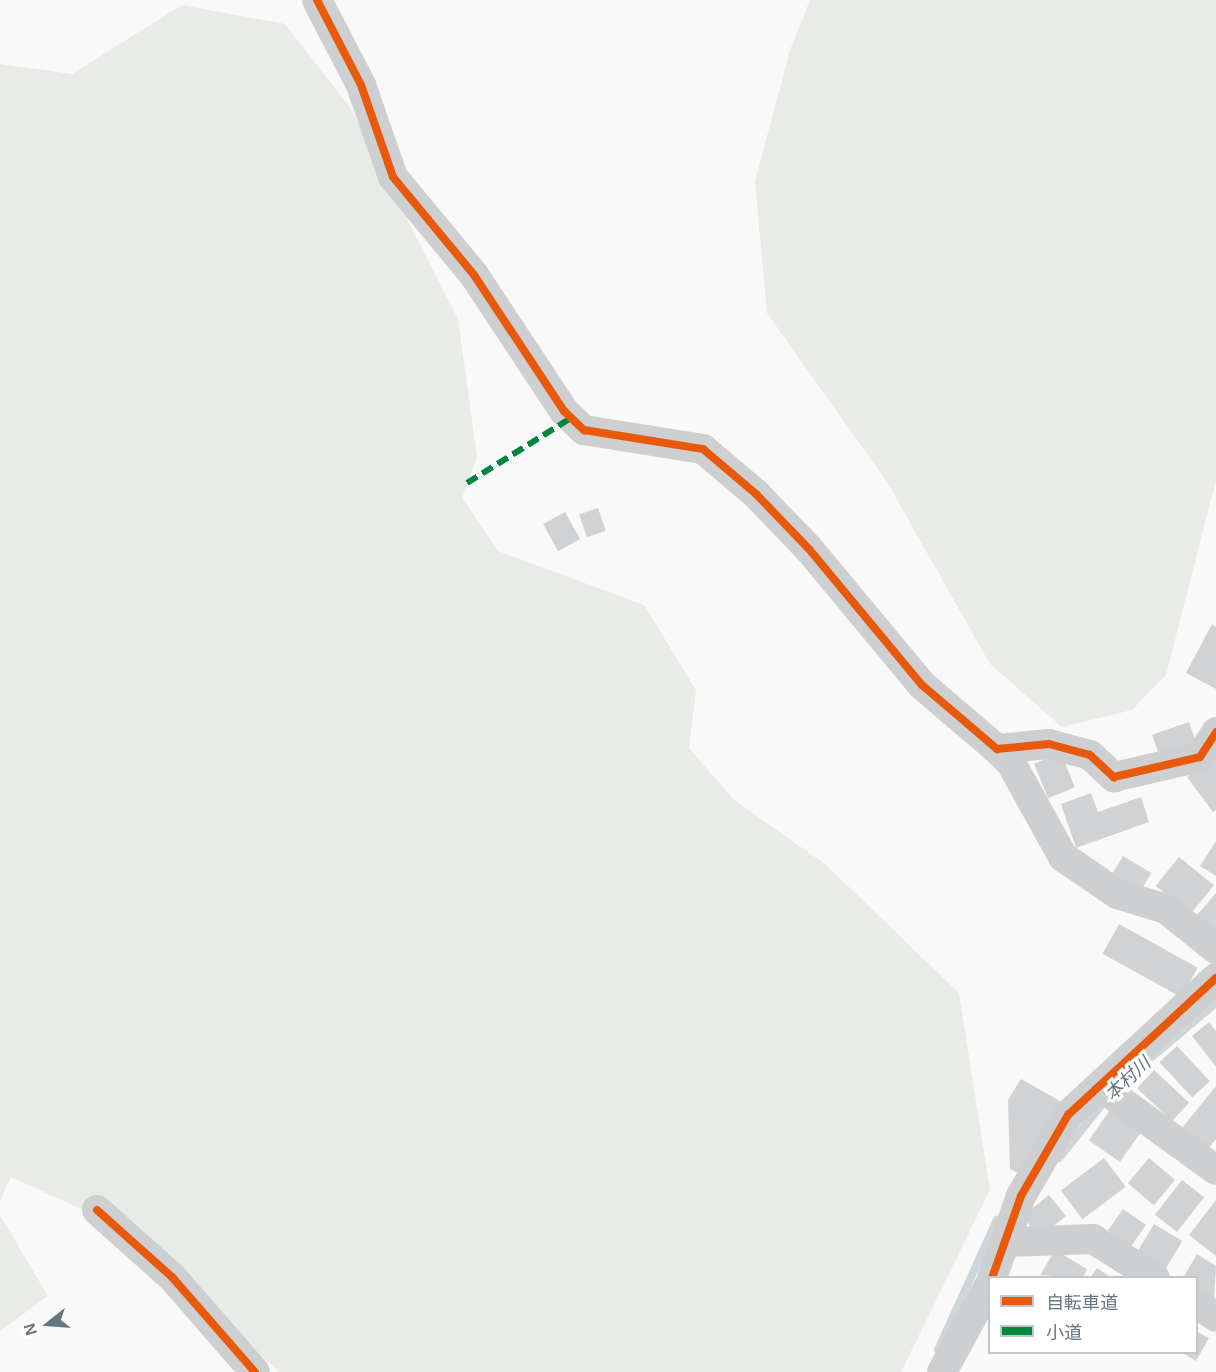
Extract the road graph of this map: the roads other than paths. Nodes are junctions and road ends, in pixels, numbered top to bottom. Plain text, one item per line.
1 (317, 0) edge
2 (1216, 732) edge
3 (997, 749) junction
4 (1216, 950) edge
5 (1216, 978) edge
6 (1108, 1093) junction
7 (1216, 1170) edge
8 (97, 1210) dead end
9 (1007, 1242) junction
10 (993, 1276) edge
11 (1152, 1276) edge
12 (988, 1288) edge
13 (1198, 1304) edge
14 (1216, 1317) edge
15 (255, 1372) edge
16 (942, 1372) edge

1 - 3 street
2 - 3 street
3 - 4 street
5 - 6 street
6 - 7 street
6 - 9 street
8 - 15 street
9 - 10 street
9 - 11 street
12 - 16 street
13 - 14 street

